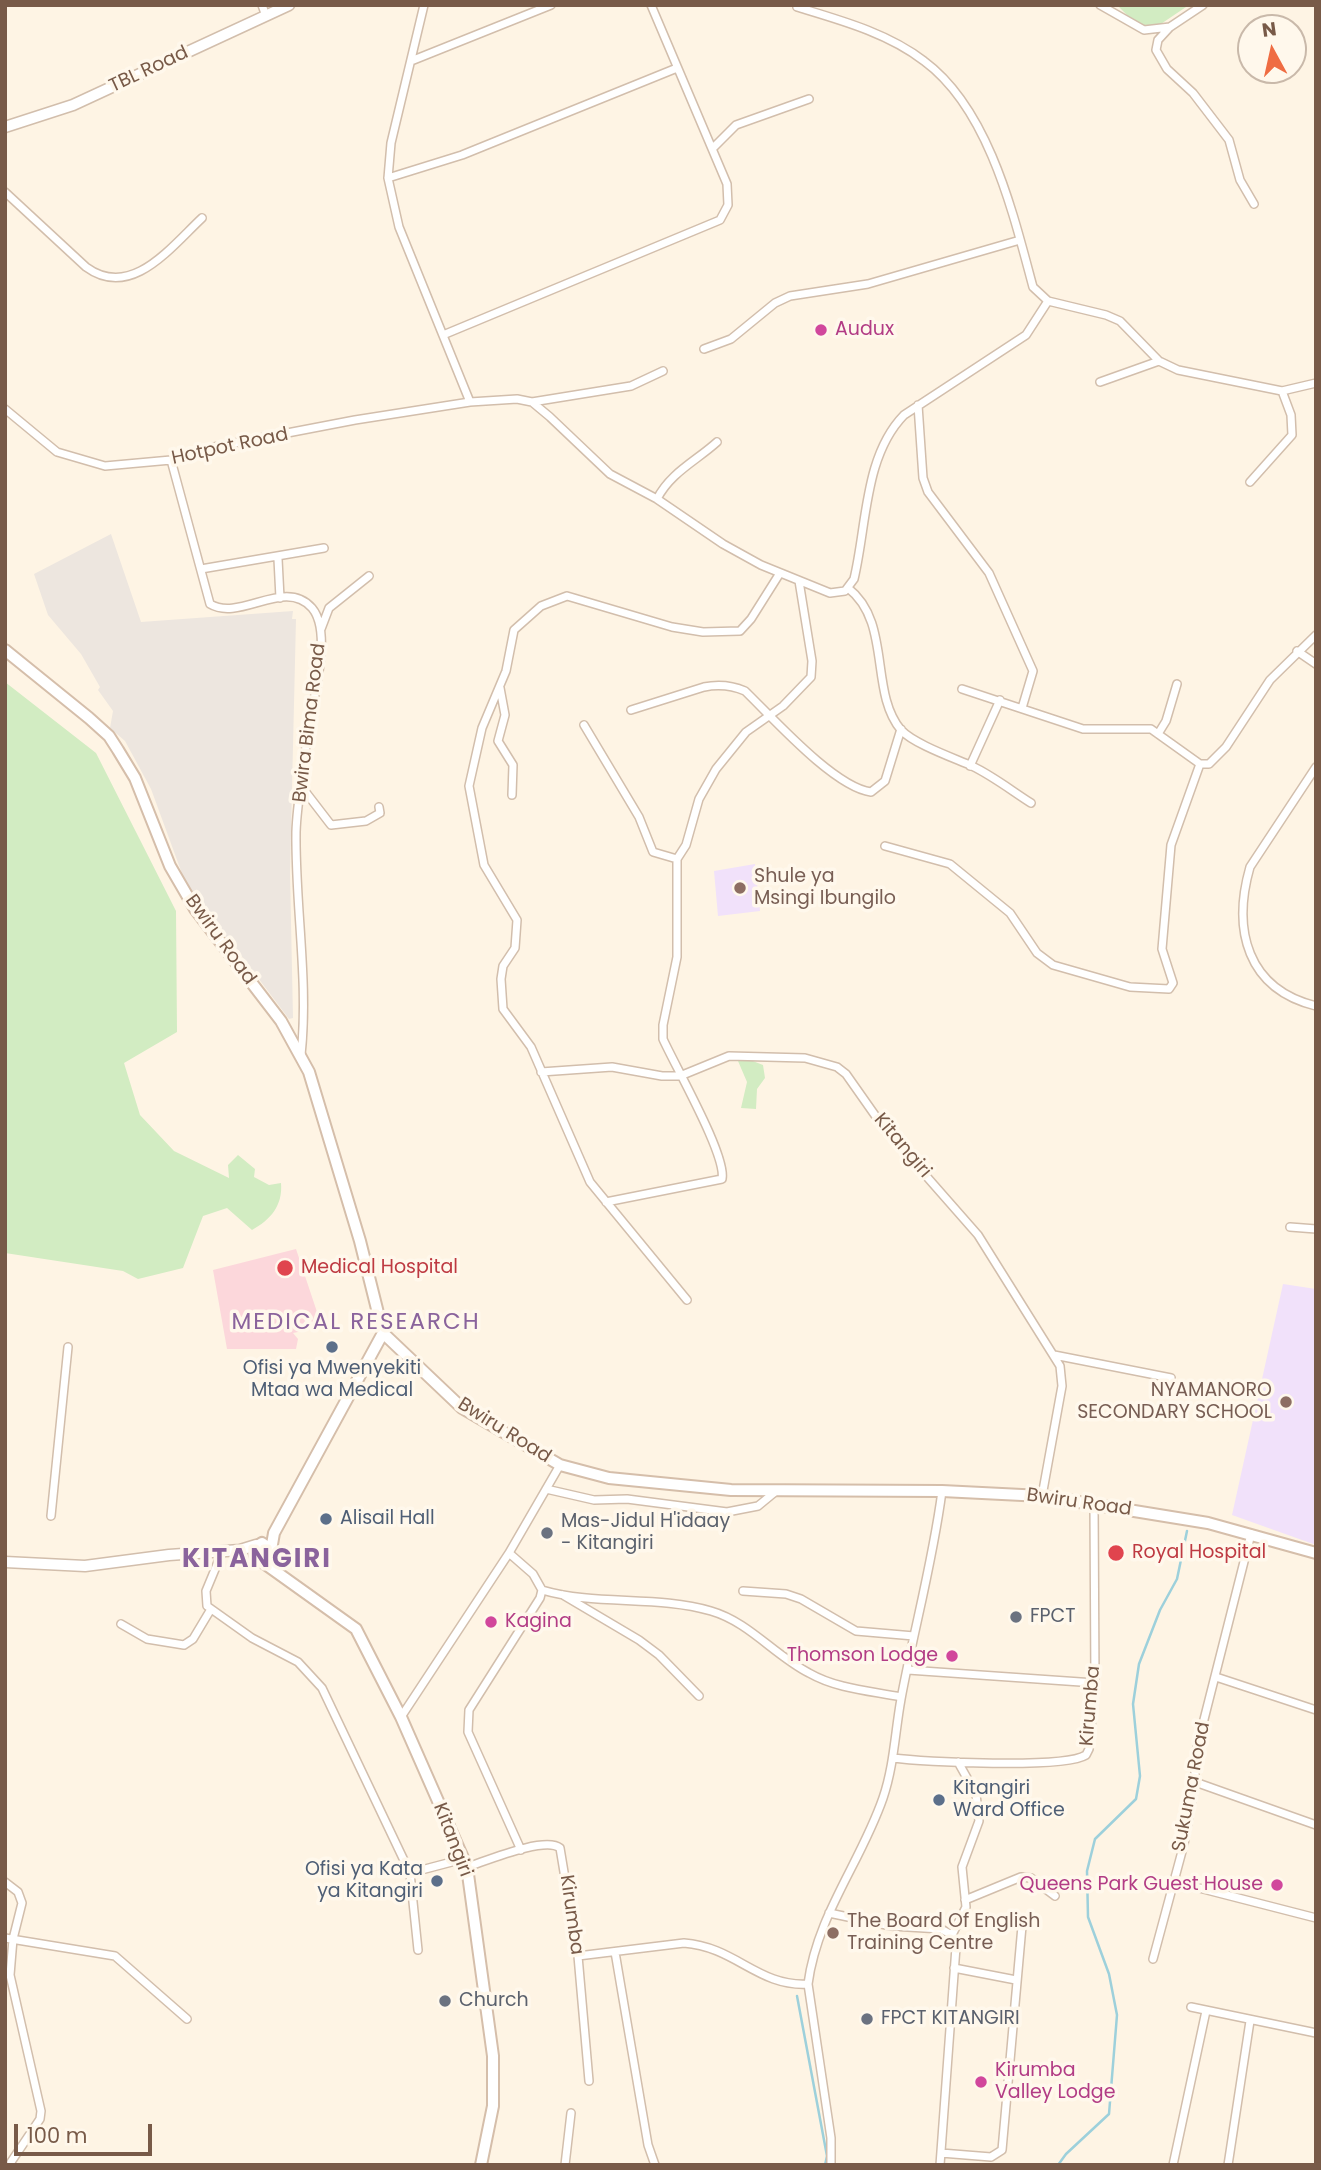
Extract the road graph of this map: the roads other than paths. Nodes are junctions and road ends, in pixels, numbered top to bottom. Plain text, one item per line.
1 (289, 5) edge
2 (424, 5) edge
3 (551, 5) edge
4 (651, 5) edge
5 (1100, 5) edge
6 (1203, 5) edge
7 (797, 7) dead end
8 (264, 10) edge
9 (1170, 27) junction
10 (411, 61) junction
11 (677, 68) junction
12 (809, 99) dead end
13 (5, 127) edge
14 (713, 148) junction
15 (388, 178) junction
16 (5, 192) edge
17 (1254, 204) dead end
18 (202, 218) dead end
19 (1020, 240) junction
20 (1048, 301) junction
21 (443, 335) junction
22 (704, 349) dead end
23 (1159, 360) junction
24 (663, 371) dead end
25 (1100, 382) dead end
26 (1316, 383) edge
27 (1282, 391) junction
28 (470, 402) junction
29 (532, 402) junction
30 (918, 405) junction
31 (5, 409) edge
32 (717, 442) dead end
33 (171, 460) junction
34 (1250, 482) dead end
35 (657, 499) junction
36 (324, 548) dead end
37 (278, 559) junction
38 (201, 569) junction
39 (780, 573) junction
40 (369, 576) dead end
41 (799, 582) junction
42 (848, 588) junction
43 (280, 598) junction
44 (321, 630) junction
45 (1316, 635) edge
46 (5, 650) edge
47 (1297, 651) junction
48 (1316, 664) edge
49 (1177, 684) dead end
50 (500, 687) junction
51 (962, 690) dead end
52 (1000, 700) junction
53 (1022, 708) junction
54 (632, 710) dead end
55 (769, 714) junction
56 (584, 725) dead end
57 (901, 729) junction
58 (1158, 734) junction
59 (1200, 764) junction
60 (970, 766) junction
61 (1316, 767) edge
62 (301, 786) junction
63 (512, 795) dead end
64 (1031, 803) dead end
65 (379, 807) dead end
66 (885, 846) dead end
67 (677, 859) junction
68 (1316, 1006) edge
69 (301, 1055) junction
70 (541, 1072) junction
71 (680, 1076) junction
72 (606, 1202) junction
73 (1290, 1227) dead end
74 (1316, 1229) edge
75 (687, 1300) dead end
76 (383, 1333) junction
77 (68, 1347) dead end
78 (1054, 1355) junction
79 (1171, 1378) dead end
80 (560, 1465) junction
81 (546, 1489) junction
82 (942, 1491) junction
83 (775, 1492) junction
84 (1042, 1496) junction
85 (1094, 1503) junction
86 (51, 1516) dead end
87 (1251, 1534) junction
88 (223, 1550) junction
89 (262, 1551) junction
90 (509, 1553) junction
91 (1316, 1553) edge
92 (5, 1562) edge
93 (542, 1590) junction
94 (743, 1591) dead end
95 (559, 1593) junction
96 (211, 1609) junction
97 (121, 1624) dead end
98 (914, 1636) junction
99 (908, 1671) junction
100 (1216, 1677) junction
101 (1095, 1683) junction
102 (699, 1696) dead end
103 (901, 1697) junction
104 (1316, 1710) edge
105 (401, 1717) junction
106 (892, 1758) junction
107 (958, 1762) junction
108 (1195, 1782) junction
109 (1316, 1825) edge
110 (521, 1850) junction
111 (465, 1863) junction
112 (410, 1873) junction
113 (1172, 1881) junction
114 (5, 1882) edge
115 (1055, 1896) dead end
116 (965, 1900) junction
117 (829, 1913) junction
118 (1316, 1918) edge
119 (1022, 1926) dead end
120 (952, 1935) junction
121 (9, 1939) edge
122 (418, 1950) dead end
123 (615, 1952) junction
124 (578, 1956) junction
125 (1153, 1959) dead end
126 (954, 1968) junction
127 (1016, 1980) junction
128 (808, 1984) junction
129 (1191, 2007) dead end
130 (1206, 2011) junction
131 (187, 2019) dead end
132 (1250, 2021) junction
133 (1316, 2033) edge
134 (589, 2081) dead end
135 (570, 2113) dead end
136 (941, 2153) junction
137 (10, 2161) edge
138 (481, 2165) edge
139 (565, 2165) edge
140 (655, 2165) edge
141 (831, 2165) edge
142 (940, 2165) edge
143 (1173, 2165) edge
144 (1228, 2165) edge

1 - 8 street, TBL Road
2 - 10 street
3 - 10 street
4 - 11 street
5 - 9 street
6 - 9 street
7 - 19 street
8 - 13 street, TBL Road
9 - 17 street
10 - 15 street
11 - 14 street
11 - 15 street
12 - 14 street
14 - 21 street
15 - 21 street
16 - 18 street
19 - 20 street
19 - 22 street
20 - 23 street
20 - 30 street
21 - 28 street
23 - 25 street
23 - 27 street
24 - 29 street, Hotpot Road
26 - 27 street
27 - 34 street
28 - 29 street, Hotpot Road
28 - 33 street, Hotpot Road
29 - 35 street
30 - 42 street
30 - 53 street
31 - 33 street, Hotpot Road
32 - 35 street
33 - 38 street, Bwira Bima Road
35 - 39 street
36 - 37 street
37 - 38 street
37 - 43 street
38 - 43 street, Bwira Bima Road
39 - 41 street
39 - 50 street
40 - 44 street
41 - 42 street
41 - 55 street
42 - 57 street
43 - 44 street, Bwira Bima Road
44 - 62 street, Bwira Bima Road
45 - 47 street
46 - 69 main road, Bwiru Road
47 - 48 street
47 - 59 street
49 - 58 street
50 - 63 street
50 - 70 street
51 - 52 street
52 - 53 street
52 - 60 street
53 - 58 street
54 - 55 street
55 - 57 street
55 - 67 street
56 - 67 street
57 - 60 street
58 - 59 street
59 - 66 street
60 - 64 street
61 - 68 street
62 - 65 street
62 - 69 street, Bwira Bima Road
67 - 71 street
69 - 76 main road, Bwiru Road
70 - 71 street, Kitangiri
70 - 72 street
71 - 72 street
71 - 78 street, Kitangiri
72 - 75 street
73 - 74 street
76 - 80 main road, Bwiru Road
76 - 89 main road
77 - 86 street
78 - 79 street
78 - 84 street, Kitangiri
80 - 81 street
80 - 83 main road, Bwiru Road
81 - 83 street
81 - 90 street
82 - 83 main road, Bwiru Road
82 - 84 main road, Bwiru Road
82 - 98 street
84 - 85 main road, Bwiru Road
85 - 87 main road, Bwiru Road
85 - 101 street, Kirumba
87 - 91 main road, Bwiru Road
87 - 100 street, Sukuma Road
88 - 89 street
88 - 92 street
88 - 96 street
89 - 105 main road, Kitangiri
90 - 93 street
90 - 105 street
93 - 95 street
93 - 110 street
94 - 98 street
95 - 102 street
95 - 103 street
96 - 97 street
96 - 112 street
98 - 99 street
99 - 101 street
99 - 103 street
100 - 104 street
100 - 108 street, Sukuma Road
101 - 107 street, Kirumba
103 - 106 street
105 - 111 main road, Kitangiri
106 - 107 street, Kirumba
106 - 117 street
107 - 116 street
108 - 109 street
108 - 113 street, Sukuma Road
110 - 111 street, Kirumba
110 - 124 street, Kirumba
111 - 112 street, Kirumba
111 - 138 main road, Kitangiri
112 - 122 street
113 - 118 street
113 - 125 street, Sukuma Road
114 - 121 street
115 - 116 street
116 - 120 street
117 - 120 street
117 - 128 street
119 - 127 street
120 - 126 street
121 - 131 street
121 - 137 street
123 - 124 street
123 - 128 street
123 - 140 street
124 - 134 street, Kirumba
126 - 127 street
126 - 136 street
127 - 136 street
128 - 141 street
129 - 130 street
130 - 132 street
130 - 143 street
132 - 133 street
132 - 144 street
135 - 139 street
136 - 142 street

